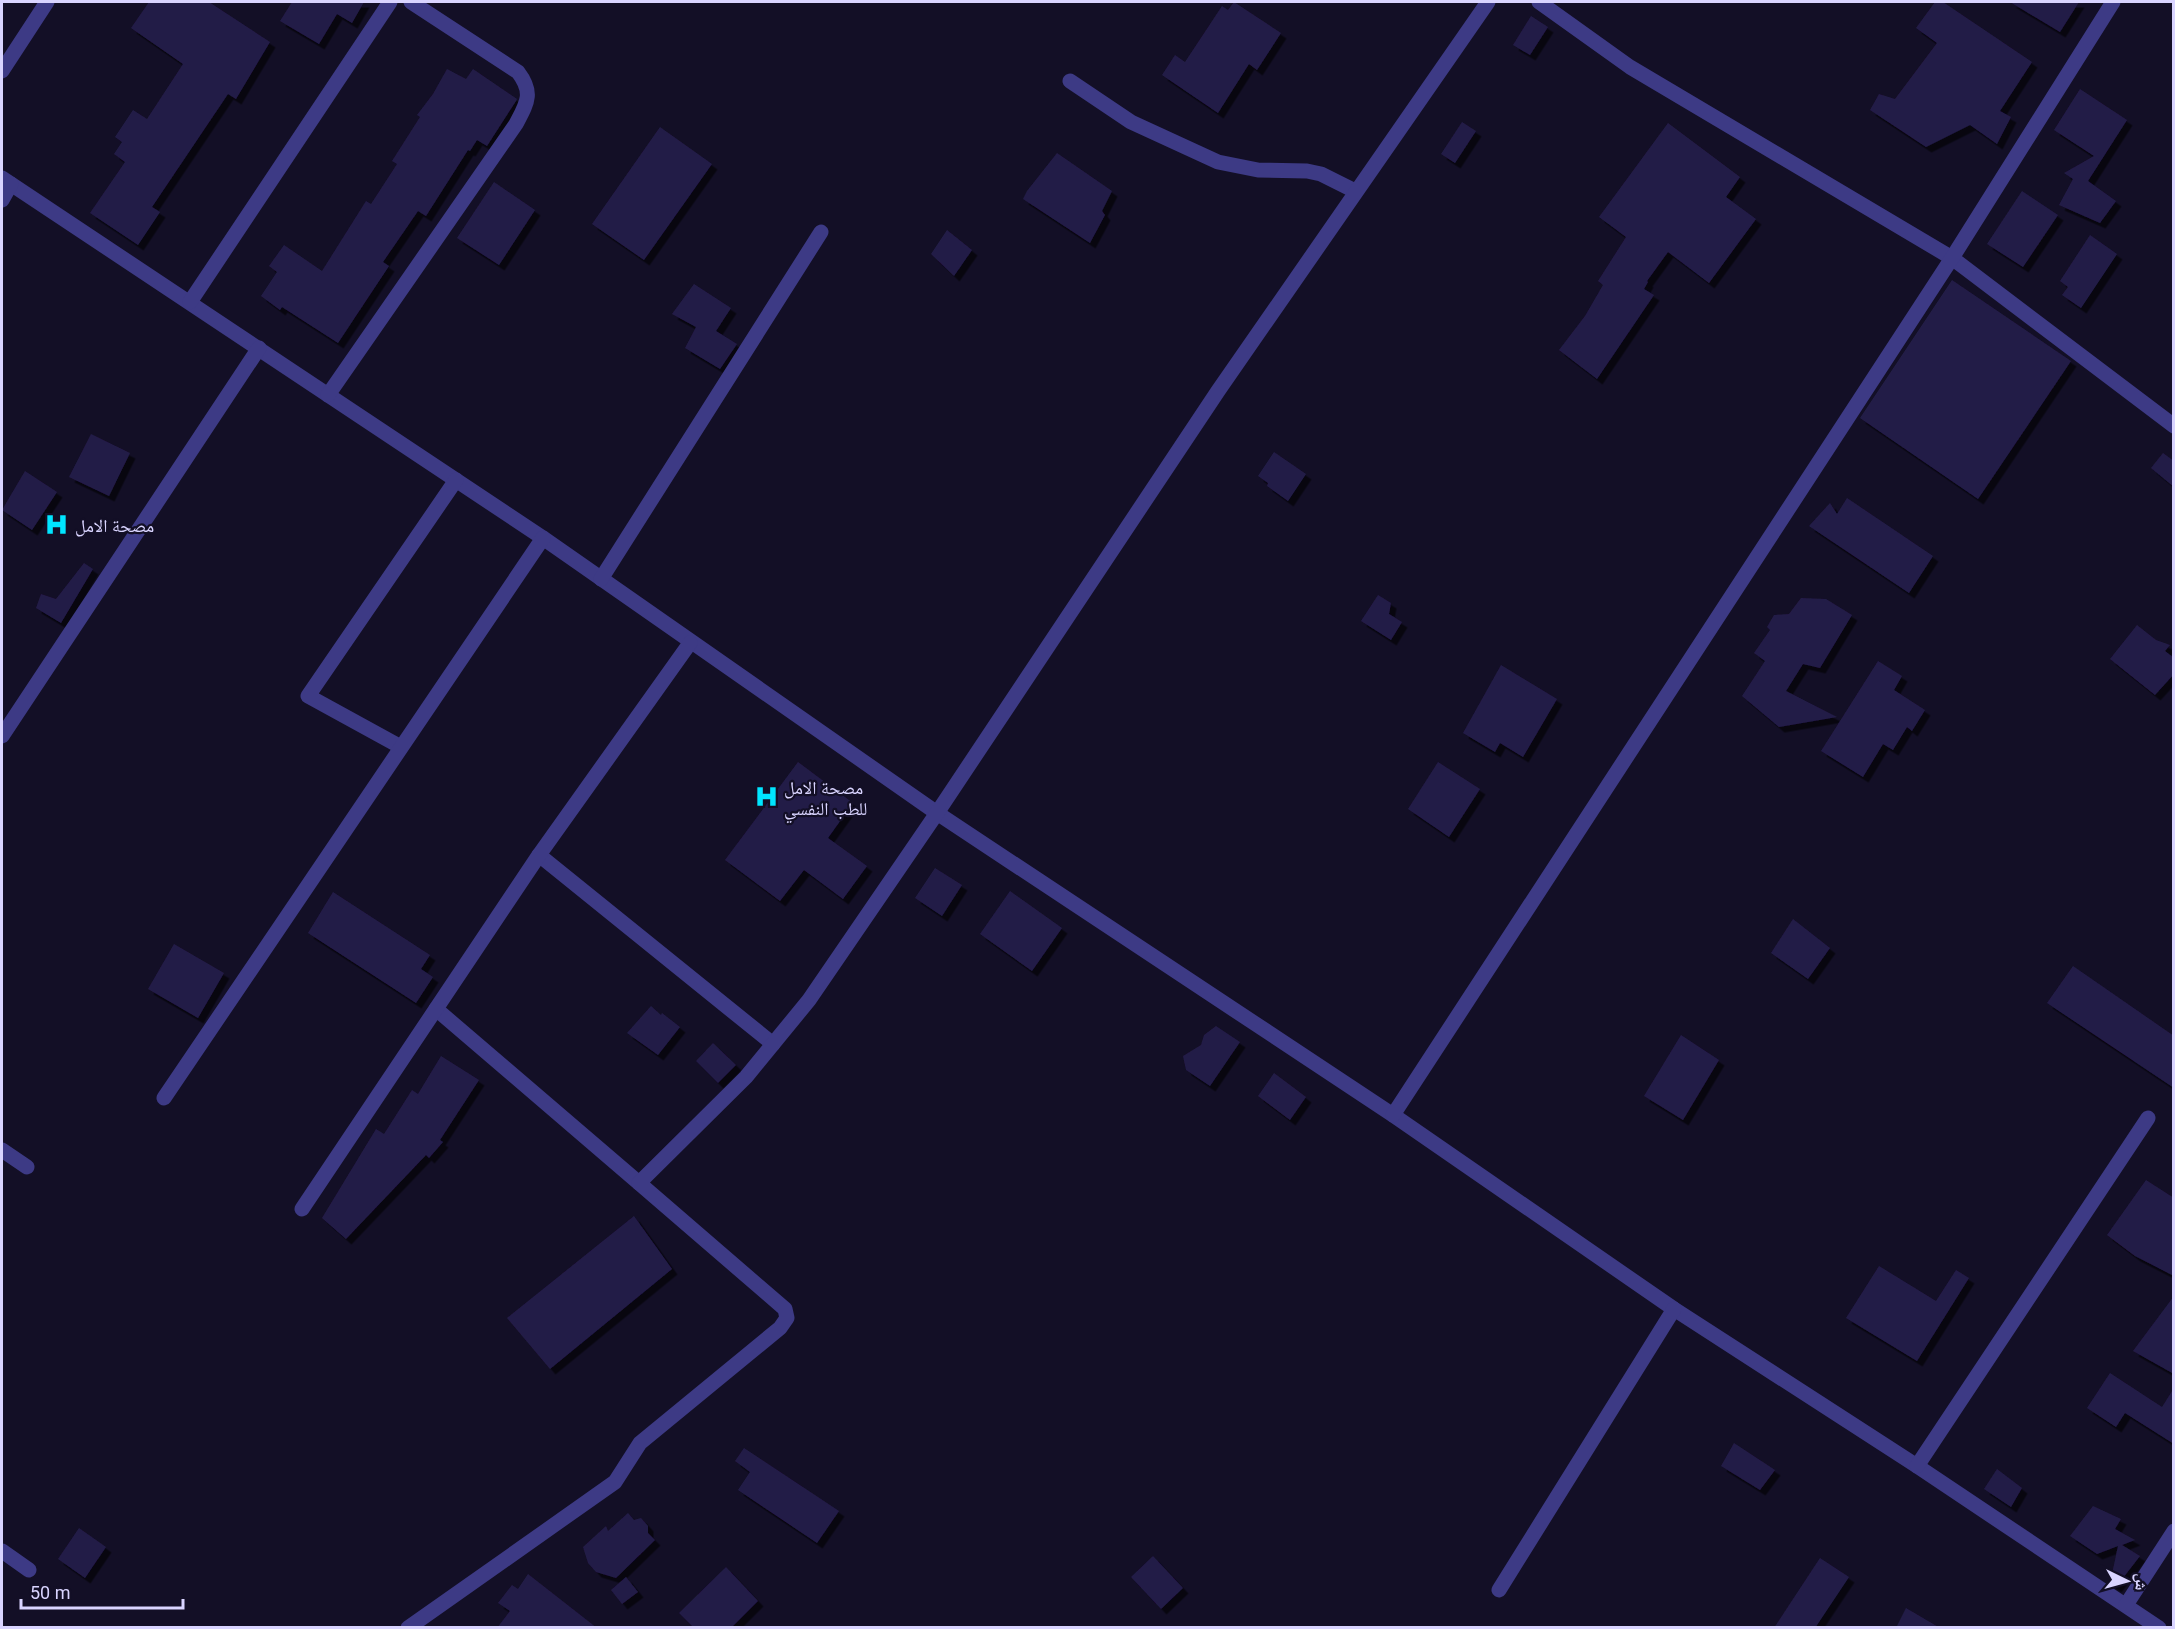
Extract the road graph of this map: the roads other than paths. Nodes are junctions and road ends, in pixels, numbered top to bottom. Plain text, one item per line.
1 (47, 2) edge
2 (390, 2) edge
3 (411, 2) edge
4 (1488, 2) edge
5 (1539, 2) edge
6 (2113, 2) edge
7 (2, 71) edge
8 (1070, 81) dead end
9 (6, 181) edge
10 (1355, 191) junction
11 (2, 200) edge
12 (821, 232) dead end
13 (1952, 258) junction
14 (190, 302) junction
15 (259, 348) junction
16 (328, 395) junction
17 (2174, 426) edge
18 (456, 480) junction
19 (543, 538) junction
20 (600, 579) junction
21 (690, 643) junction
22 (2, 736) edge
23 (401, 747) junction
24 (937, 813) junction
25 (539, 855) junction
26 (436, 1009) junction
27 (773, 1044) junction
28 (164, 1098) dead end
29 (1393, 1115) junction
30 (2148, 1118) dead end
31 (2, 1150) edge
32 (27, 1167) dead end
33 (639, 1183) junction
34 (302, 1209) dead end
35 (1674, 1309) junction
36 (1917, 1466) junction
37 (2174, 1531) edge
38 (2, 1551) edge
39 (28, 1570) dead end
40 (1499, 1590) dead end
41 (2126, 1605) junction
42 (408, 1628) edge
43 (2158, 1628) edge

1 - 7 street
2 - 14 street
3 - 16 street
4 - 10 street
5 - 13 street
6 - 13 street
8 - 10 street
9 - 11 street
9 - 14 street
10 - 24 street
12 - 20 street
13 - 17 street
13 - 29 street
14 - 15 street
15 - 16 street
15 - 22 street
16 - 18 street
18 - 19 street
18 - 23 street
19 - 20 street
19 - 23 street
20 - 21 street
21 - 24 street
21 - 25 street
23 - 28 street
24 - 27 street
24 - 29 street
25 - 26 street
25 - 27 street
26 - 33 street
26 - 34 street
27 - 33 street
29 - 35 street
30 - 36 street
31 - 32 street
33 - 42 street
35 - 36 street
35 - 40 street
36 - 41 street
37 - 41 street
38 - 39 street
41 - 43 street

